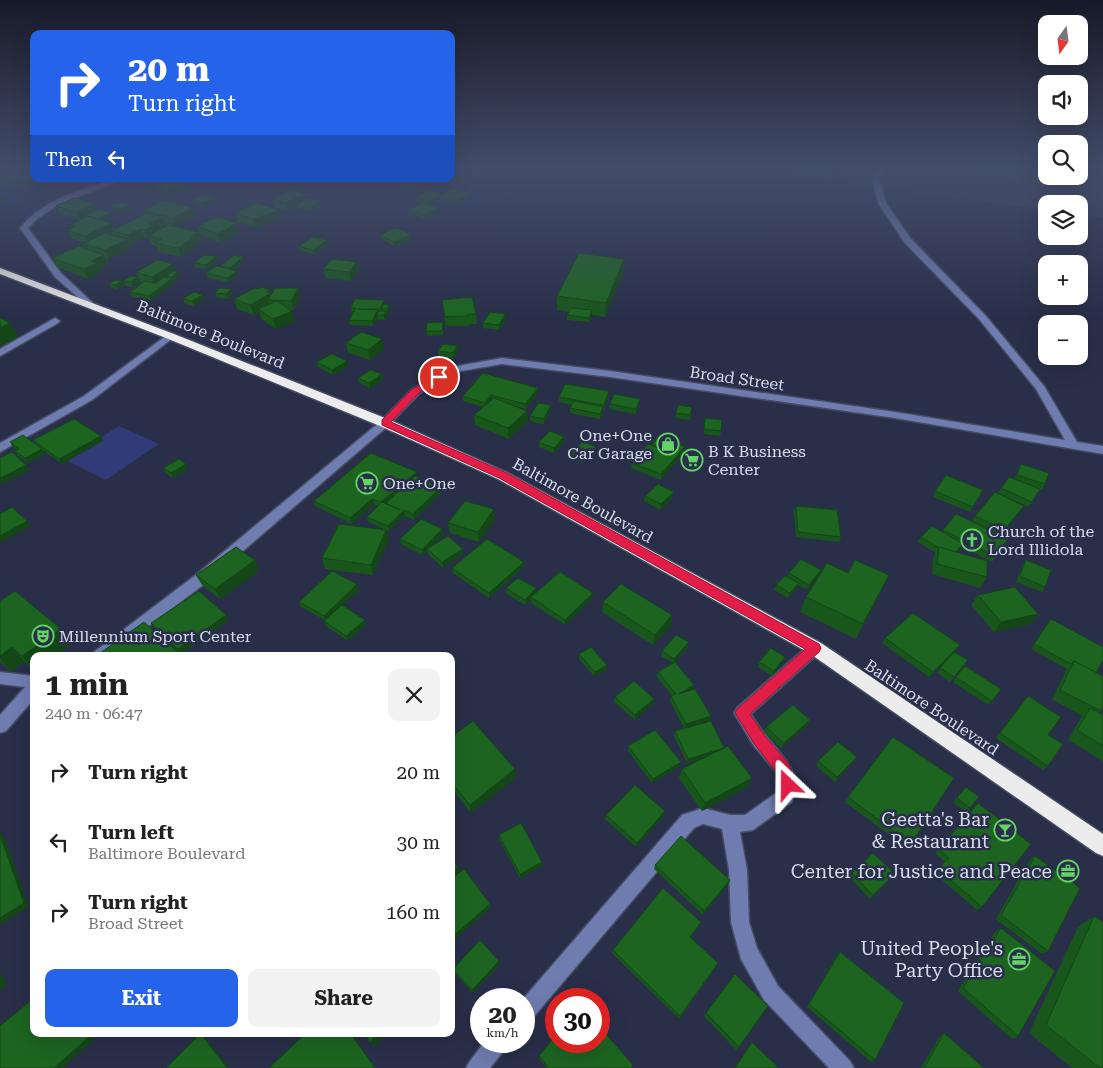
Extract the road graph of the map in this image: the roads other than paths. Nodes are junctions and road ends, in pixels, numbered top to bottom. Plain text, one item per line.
1 (32, 220) edge
2 (894, 220) edge
3 (0, 271) edge
4 (92, 306) junction
5 (55, 321) dead end
6 (170, 336) junction
7 (0, 354) edge
8 (385, 423) junction
9 (1073, 444) junction
10 (0, 448) edge
11 (1103, 450) edge
12 (815, 648) junction
13 (104, 652) edge
14 (0, 678) edge
15 (30, 682) edge
16 (30, 692) edge
17 (0, 726) edge
18 (730, 823) junction
19 (1103, 846) edge
20 (535, 1000) edge
21 (490, 1053) edge
22 (477, 1068) edge
23 (843, 1068) edge

1 - 4 street
2 - 9 street
3 - 4 highway, Baltimore Boulevard
4 - 6 highway, Baltimore Boulevard
5 - 7 street
6 - 8 highway, Baltimore Boulevard
6 - 10 street
8 - 9 street, Broad Street
8 - 12 highway, Baltimore Boulevard
8 - 13 street, Broad Street
9 - 11 street, Broad Street
12 - 18 street
12 - 19 highway, Baltimore Boulevard
14 - 15 street
16 - 17 street
18 - 20 street
18 - 23 street
21 - 22 street

